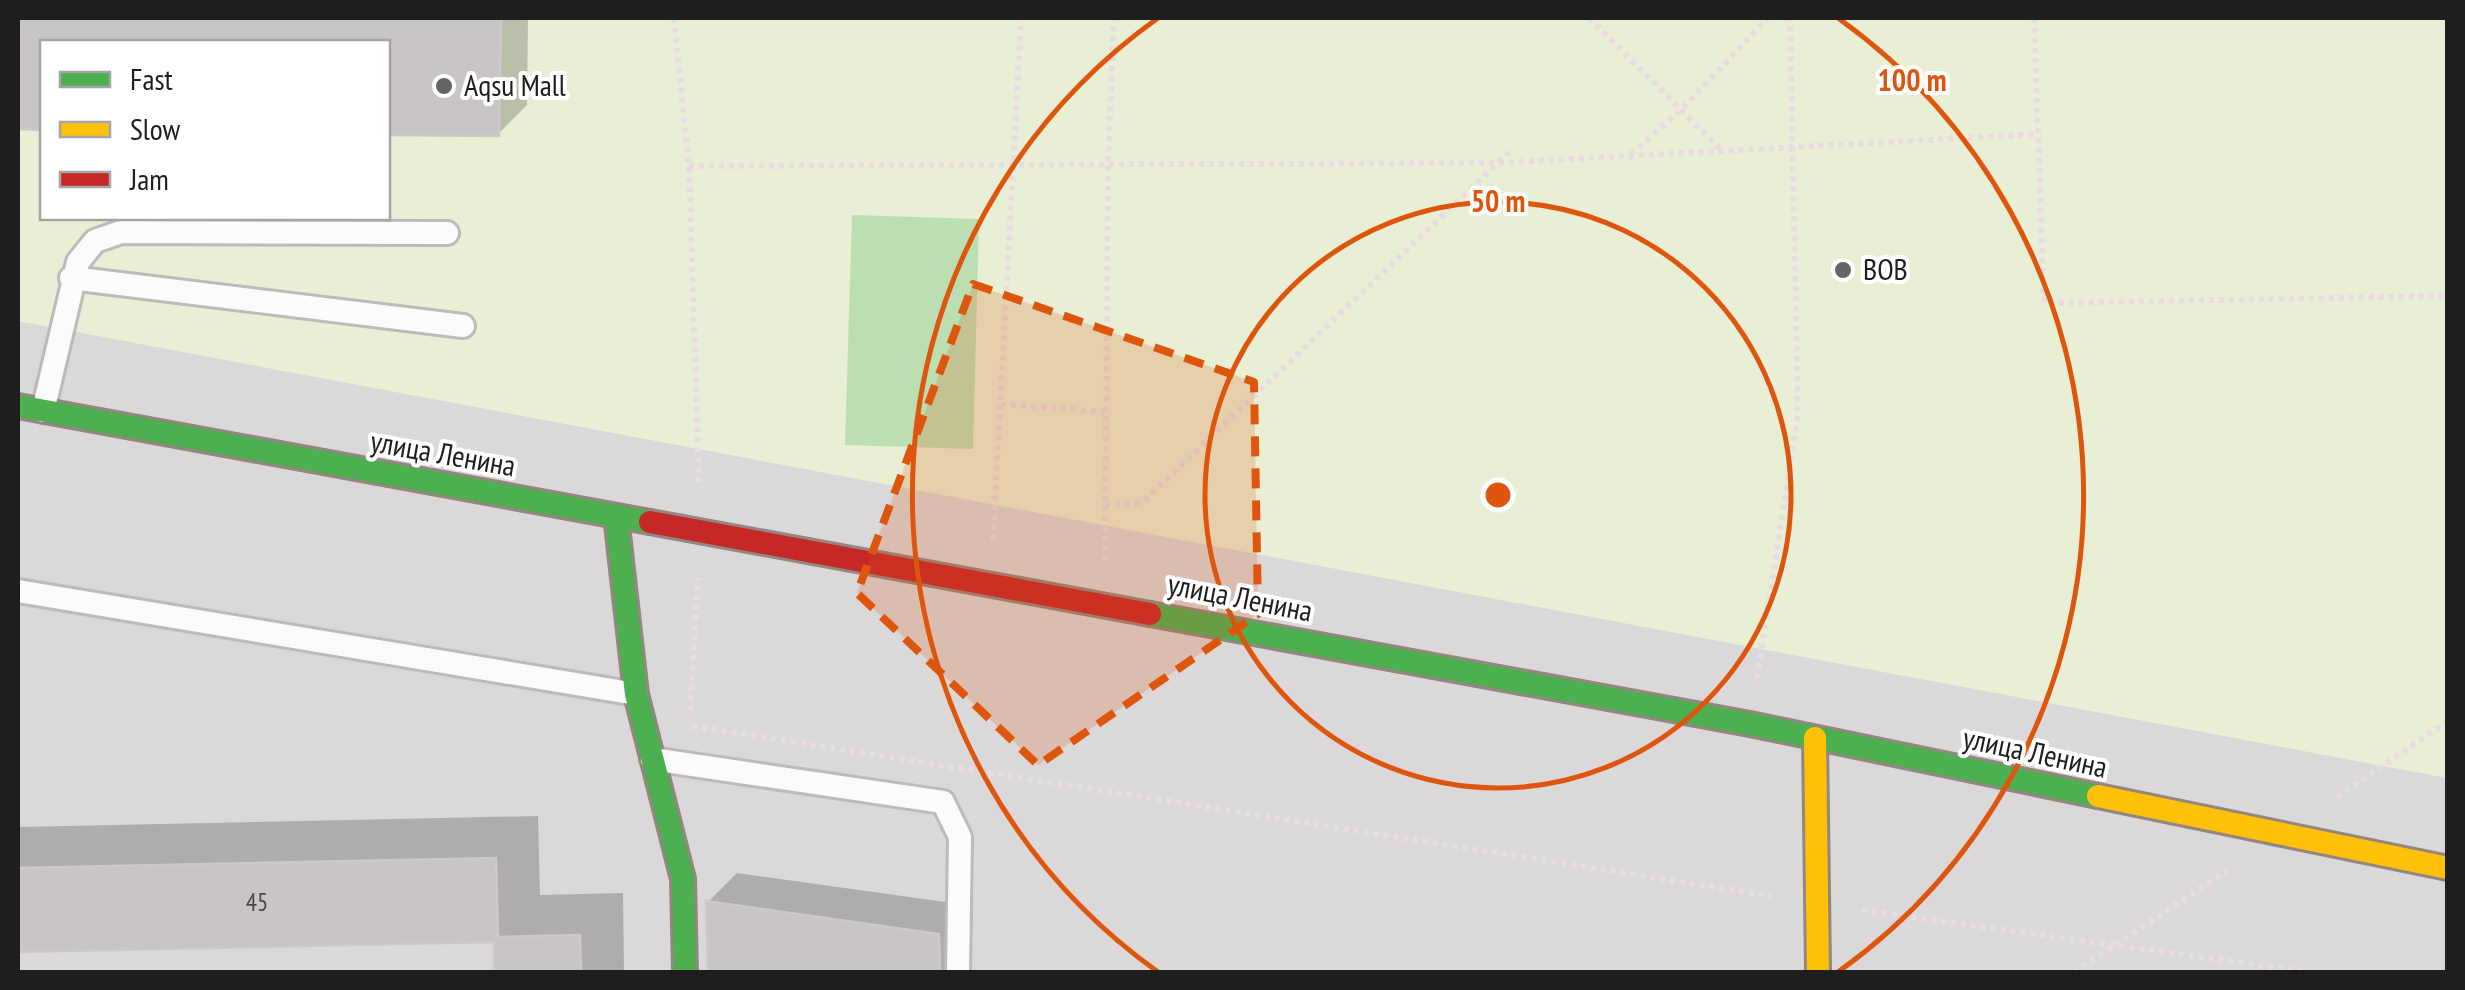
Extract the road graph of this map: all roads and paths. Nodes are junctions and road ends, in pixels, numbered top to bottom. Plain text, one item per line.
1 (674, 18) edge
2 (1021, 18) edge
3 (1114, 18) edge
4 (1590, 18) edge
5 (1768, 18) edge
6 (1790, 18) edge
7 (2034, 18) edge
8 (1682, 110) junction
9 (2038, 134) junction
10 (1793, 145) junction
11 (1720, 150) junction
12 (1509, 152) dead end
13 (1630, 155) junction
14 (1498, 162) junction
15 (1013, 163) junction
16 (689, 166) junction
17 (1108, 168) junction
18 (447, 233) dead end
19 (71, 278) junction
20 (2448, 296) edge
21 (462, 326) dead end
22 (1000, 404) junction
23 (18, 406) edge
24 (44, 410) junction
25 (1105, 412) junction
26 (1105, 505) junction
27 (616, 516) junction
28 (700, 529) junction
29 (990, 581) junction
30 (18, 591) edge
31 (1105, 603) junction
32 (636, 694) junction
33 (1750, 724) junction
34 (1815, 738) junction
35 (652, 759) junction
36 (2448, 868) edge
37 (1817, 903) junction
38 (686, 972) edge
39 (958, 972) edge
40 (1818, 972) edge
41 (2307, 972) edge

1 - 16 path
2 - 15 path
3 - 17 path
4 - 8 path
5 - 8 path
6 - 10 path
7 - 9 path
8 - 11 path
8 - 13 path
9 - 10 path
9 - 20 path
10 - 11 path
10 - 33 path
11 - 13 path
12 - 14 path
13 - 14 path
14 - 17 path
14 - 26 path
15 - 16 path
15 - 17 path
15 - 22 path
16 - 28 path
17 - 25 path
18 - 19 lane
19 - 21 lane
19 - 24 lane
22 - 25 path
22 - 29 path
23 - 24 street, улица Ленина
24 - 27 street, улица Ленина
25 - 26 path
26 - 31 path
27 - 28 street, улица Ленина
27 - 32 street
28 - 29 street, улица Ленина
28 - 37 path
29 - 31 street, улица Ленина
30 - 32 lane
31 - 33 street, улица Ленина
32 - 35 street
33 - 34 street, улица Ленина
34 - 36 street, улица Ленина
34 - 37 street
35 - 38 street
35 - 39 lane
37 - 40 street
37 - 41 path

